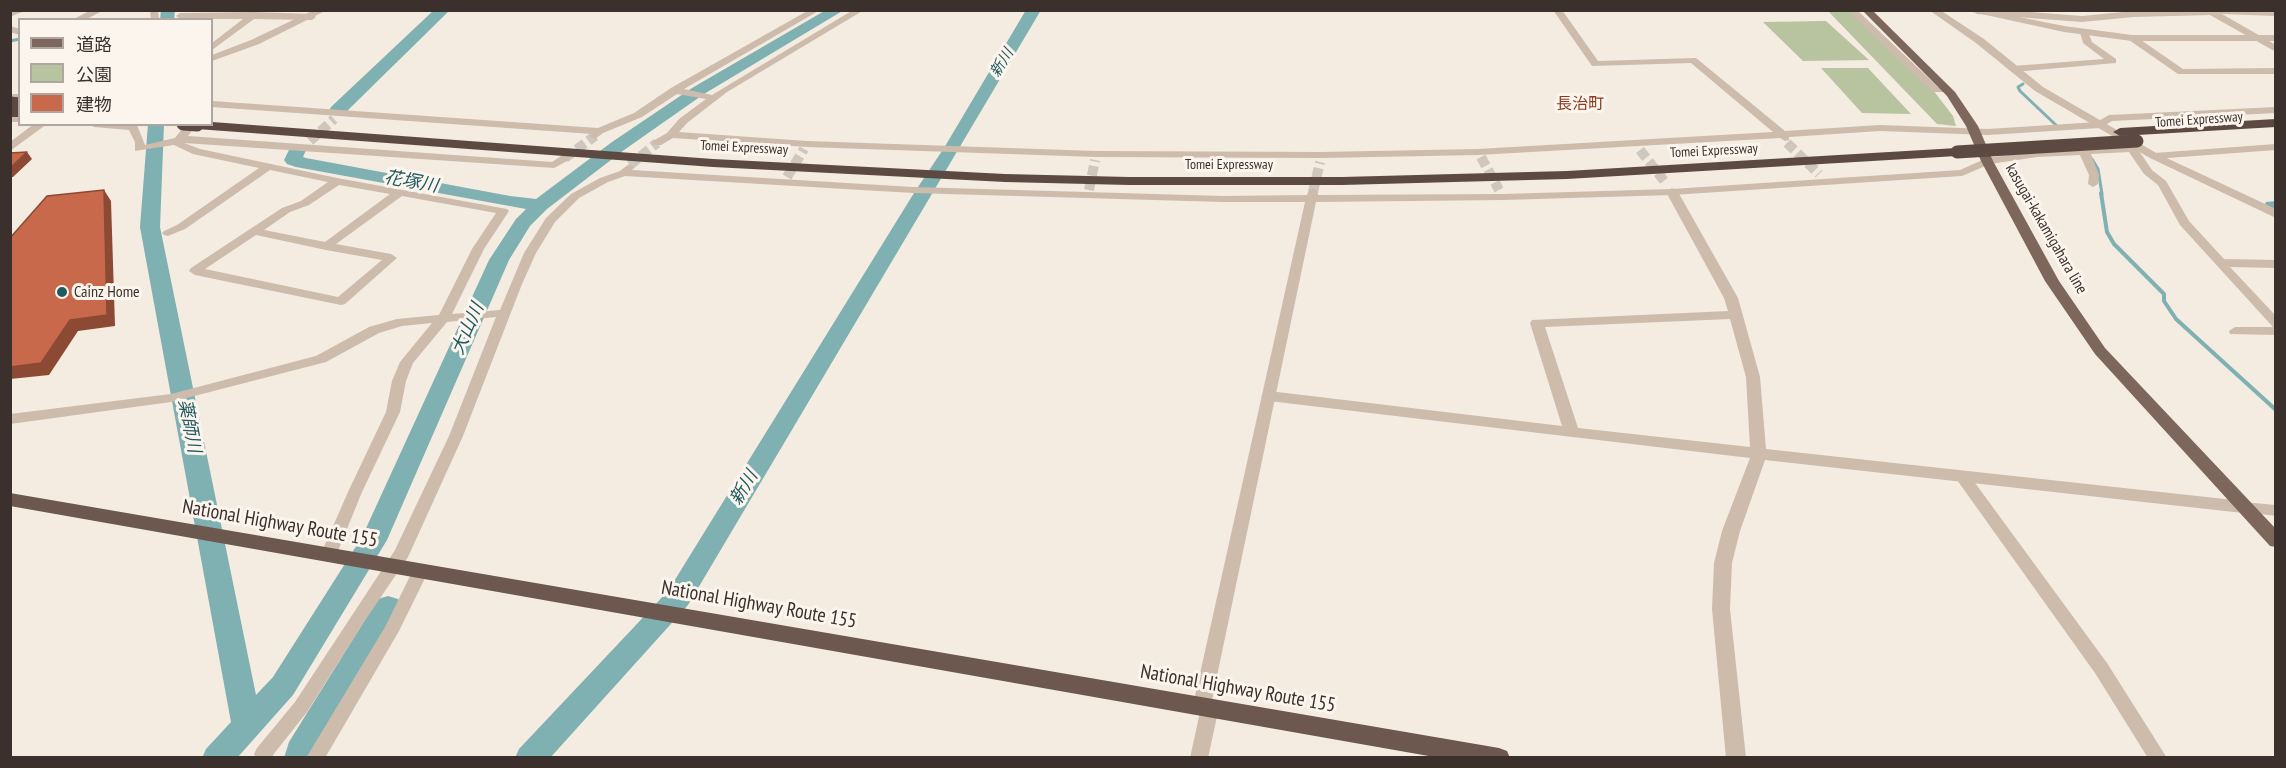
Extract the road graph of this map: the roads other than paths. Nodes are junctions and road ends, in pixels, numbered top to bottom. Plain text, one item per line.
1 (19, 10) edge
2 (100, 10) edge
3 (323, 10) edge
4 (816, 10) edge
5 (860, 10) edge
6 (1557, 10) edge
7 (1851, 10) edge
8 (1866, 10) edge
9 (1933, 10) edge
10 (1967, 10) edge
11 (1972, 10) edge
12 (2211, 12) edge
13 (257, 13) edge
14 (2276, 13) edge
15 (10, 15) edge
16 (180, 15) edge
17 (312, 17) junction
18 (81, 18) edge
19 (2084, 32) junction
20 (2132, 38) junction
21 (2257, 38) junction
22 (2276, 38) edge
23 (213, 46) edge
24 (2276, 49) edge
25 (213, 58) edge
26 (2013, 69) junction
27 (2276, 71) edge
28 (1948, 90) junction
29 (675, 91) junction
30 (712, 98) junction
31 (213, 104) edge
32 (2276, 110) edge
33 (213, 117) edge
34 (2276, 123) edge
35 (2100, 125) junction
36 (39, 126) edge
37 (120, 126) edge
38 (190, 126) edge
39 (213, 126) edge
40 (2276, 132) edge
41 (1974, 133) junction
42 (671, 135) junction
43 (1785, 139) junction
44 (172, 142) junction
45 (593, 142) junction
46 (2136, 146) junction
47 (287, 147) junction
48 (2276, 147) edge
49 (10, 148) edge
50 (1953, 148) junction
51 (2084, 151) junction
52 (2154, 156) junction
53 (565, 158) tunnel mouth
54 (637, 158) junction
55 (1987, 161) junction
56 (266, 165) junction
57 (1819, 174) tunnel mouth
58 (336, 181) junction
59 (1827, 183) junction
60 (2093, 184) dead end
61 (1669, 187) junction
62 (400, 192) junction
63 (1312, 196) junction
64 (2276, 214) edge
65 (253, 231) junction
66 (168, 233) dead end
67 (326, 246) junction
68 (2220, 262) junction
69 (2276, 264) edge
70 (497, 313) junction
71 (1737, 315) junction
72 (447, 317) junction
73 (2276, 324) edge
74 (2276, 331) edge
75 (2235, 332) dead end
76 (1269, 396) junction
77 (10, 419) edge
78 (1572, 433) junction
79 (1759, 454) junction
80 (1962, 476) junction
81 (10, 500) edge
82 (2243, 507) junction
83 (2276, 511) edge
84 (2276, 541) edge
85 (328, 556) junction
86 (392, 567) junction
87 (421, 570) junction
88 (1206, 706) junction
89 (262, 756) edge
90 (315, 758) edge
91 (1199, 758) edge
92 (1499, 758) edge
93 (1736, 758) edge
94 (2158, 758) edge

1 - 15 street
2 - 18 street
3 - 17 street
4 - 29 street
5 - 30 street
6 - 43 street
7 - 28 street
8 - 28 main road, kasugai-kakamigahara line
9 - 26 street
10 - 19 street
11 - 12 street
12 - 14 street
12 - 21 street
13 - 16 street
13 - 17 street
13 - 23 street
17 - 25 street
19 - 20 street
19 - 26 street
20 - 21 street
20 - 27 street
21 - 22 street
21 - 24 street
26 - 35 street
28 - 41 main road, kasugai-kakamigahara line
29 - 30 street
29 - 45 street
30 - 42 street
31 - 45 street
32 - 35 street
33 - 45 highway, Tomei Expressway
34 - 50 highway, Tomei Expressway
35 - 41 street
35 - 46 street
36 - 49 street
37 - 44 street
38 - 44 street
39 - 45 highway, Tomei Expressway
40 - 46 highway, Tomei Expressway
41 - 43 street
41 - 55 main road, kasugai-kakamigahara line
42 - 43 street
42 - 54 street
44 - 47 street
44 - 56 street
45 - 54 highway, Tomei Expressway
46 - 50 highway, Tomei Expressway, bridge
46 - 51 street
46 - 52 street
46 - 68 street
47 - 53 street
47 - 56 street
48 - 52 street
50 - 54 highway, Tomei Expressway
51 - 55 street
51 - 60 street
52 - 64 street
54 - 63 street
54 - 70 street
55 - 59 street
55 - 82 main road, kasugai-kakamigahara line
56 - 58 street
56 - 66 street
57 - 59 street
58 - 62 street
58 - 65 street
59 - 61 street
61 - 63 street
61 - 71 street
62 - 67 street
62 - 72 street
63 - 76 street
65 - 67 street
65 - 67 street
68 - 69 street
68 - 73 street
70 - 72 street
70 - 86 street
71 - 78 street
71 - 79 street
72 - 77 street
72 - 85 street
74 - 75 street
76 - 78 street
76 - 88 street
78 - 79 street
79 - 80 street
79 - 93 street
80 - 82 street
80 - 94 street
81 - 85 highway, National Highway Route 155
82 - 83 street
82 - 84 main road, kasugai-kakamigahara line
85 - 86 highway, National Highway Route 155
86 - 87 highway, National Highway Route 155
86 - 89 street
87 - 88 highway, National Highway Route 155
87 - 90 street
88 - 91 street
88 - 92 highway, National Highway Route 155

